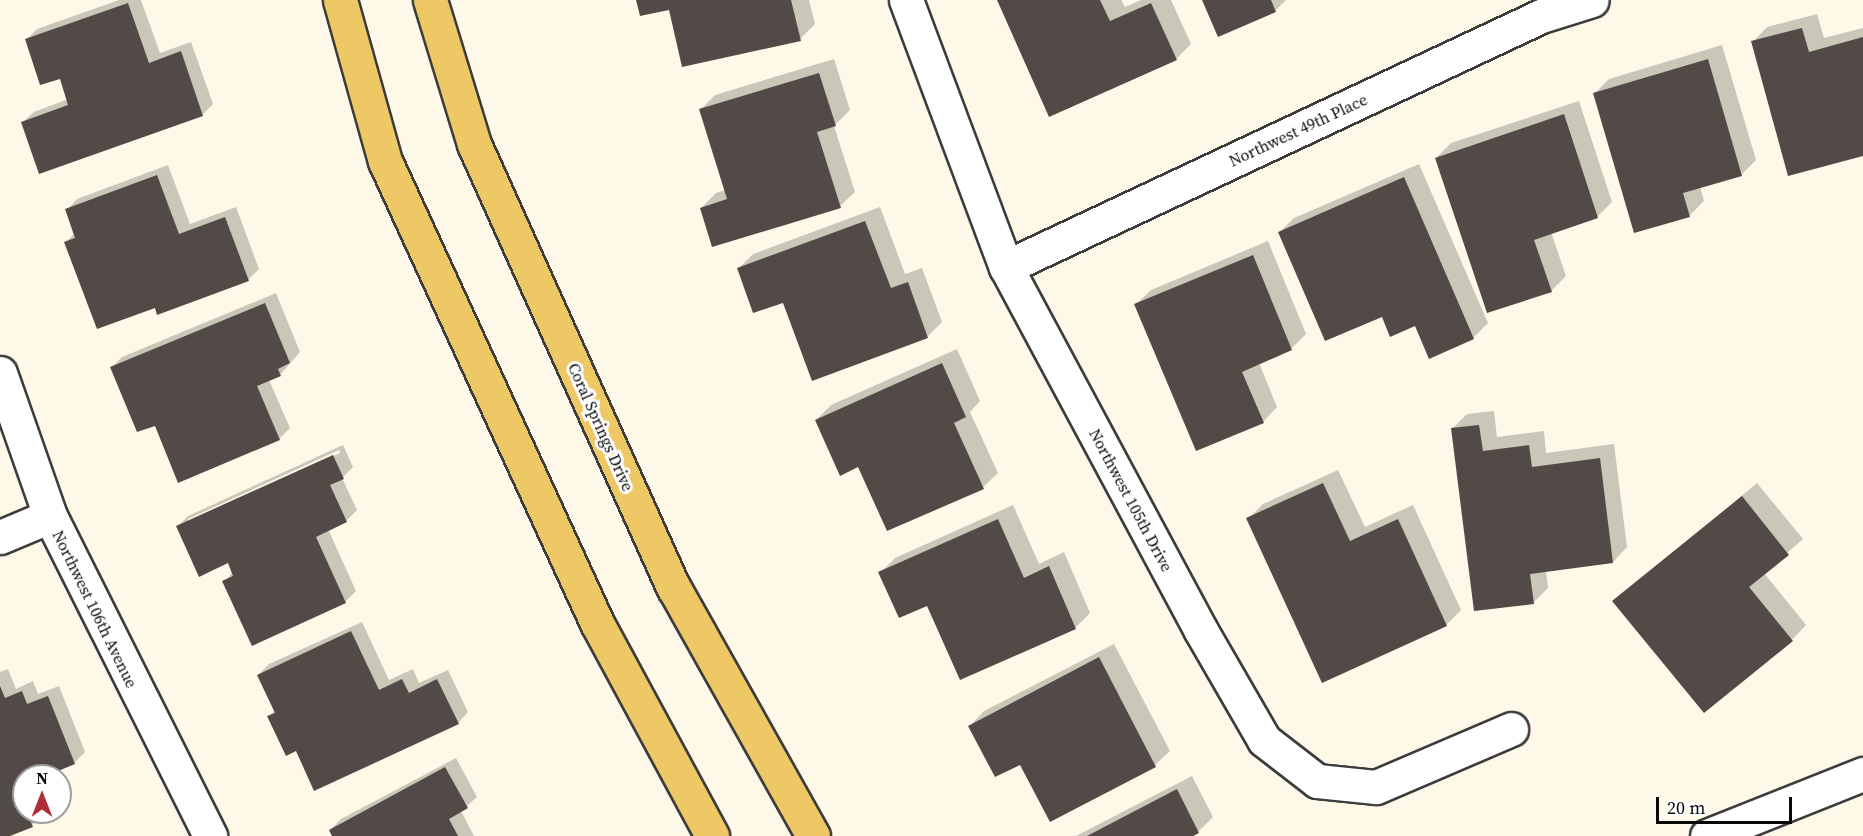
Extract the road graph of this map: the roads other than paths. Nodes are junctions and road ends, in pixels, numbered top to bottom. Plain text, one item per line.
1 (340, 0) edge
2 (430, 0) edge
3 (906, 0) edge
4 (1592, 0) edge
5 (1006, 267) junction
6 (0, 373) edge
7 (50, 516) junction
8 (0, 537) edge
9 (1511, 729) dead end
10 (1863, 774) edge
11 (210, 836) edge
12 (712, 836) edge
13 (813, 836) edge
14 (1707, 836) edge

1 - 12 main road
2 - 13 main road, Coral Springs Drive
3 - 5 street, Northwest 105th Drive
4 - 5 street, Northwest 49th Place
5 - 9 street, Northwest 105th Drive
6 - 7 street, Northwest 106th Avenue
7 - 8 street
7 - 11 street, Northwest 106th Avenue
10 - 14 street

